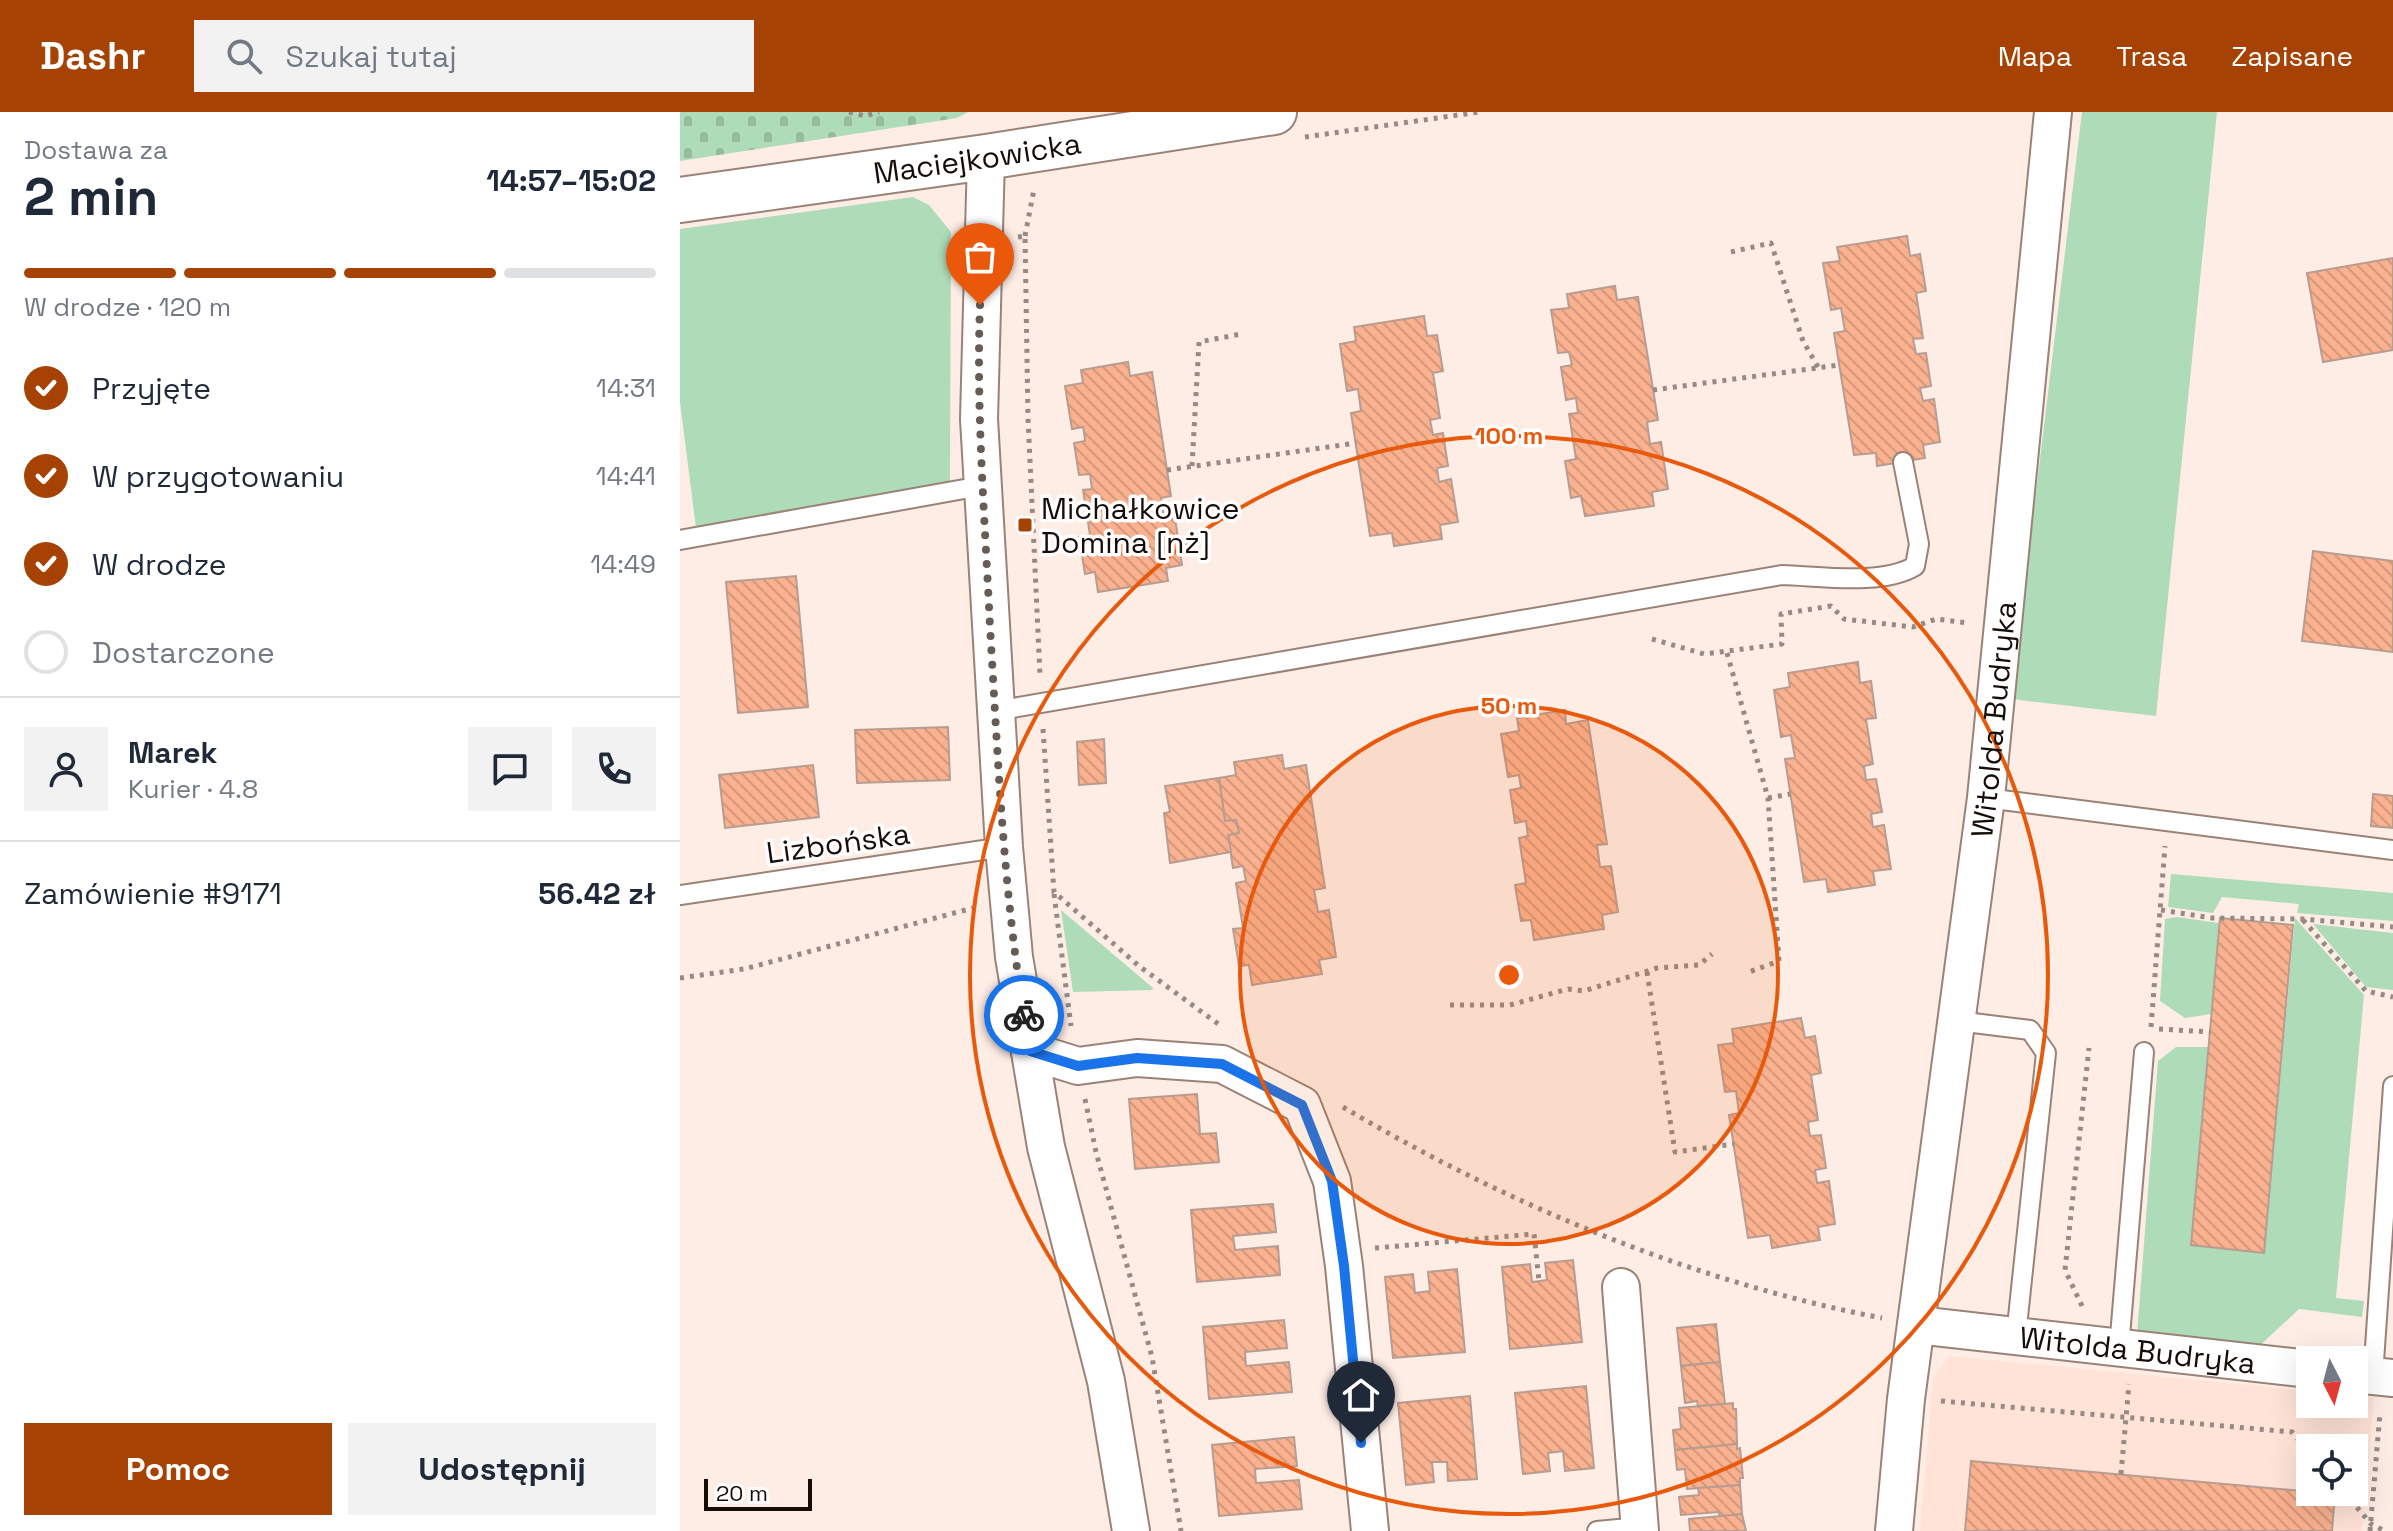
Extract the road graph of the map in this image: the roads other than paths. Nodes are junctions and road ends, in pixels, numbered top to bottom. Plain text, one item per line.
1 (1274, 112) edge
2 (2053, 112) edge
3 (986, 157) junction
4 (680, 200) edge
5 (1903, 462) dead end
6 (981, 486) junction
7 (680, 540) edge
8 (995, 711) junction
9 (1986, 798) junction
10 (1004, 847) junction
11 (2393, 850) edge
12 (680, 895) edge
13 (1957, 1021) junction
14 (1030, 1051) junction
15 (2144, 1052) road end
16 (2393, 1086) edge
17 (1621, 1287) dead end
18 (1906, 1323) junction
19 (2016, 1336) junction
20 (2124, 1364) junction
21 (2296, 1369) edge
22 (2375, 1383) edge
23 (1640, 1529) edge
24 (1131, 1531) edge
25 (1370, 1531) edge
26 (1597, 1531) edge
27 (1894, 1531) edge

1 - 3 street, Maciejkowicka
2 - 9 street, Witolda Budryka
3 - 4 street, Maciejkowicka
3 - 6 street
5 - 8 lane
6 - 7 lane
6 - 8 street
8 - 10 street
9 - 11 lane
9 - 13 street, Witolda Budryka
10 - 12 lane, Lizbońska
10 - 14 street
13 - 18 street, Witolda Budryka
13 - 19 lane
14 - 24 street
14 - 25 street
15 - 20 lane
16 - 22 lane
17 - 23 street
18 - 19 street, Witolda Budryka
18 - 27 street, Witolda Budryka
19 - 20 street, Witolda Budryka
20 - 21 street, Witolda Budryka
23 - 26 lane

